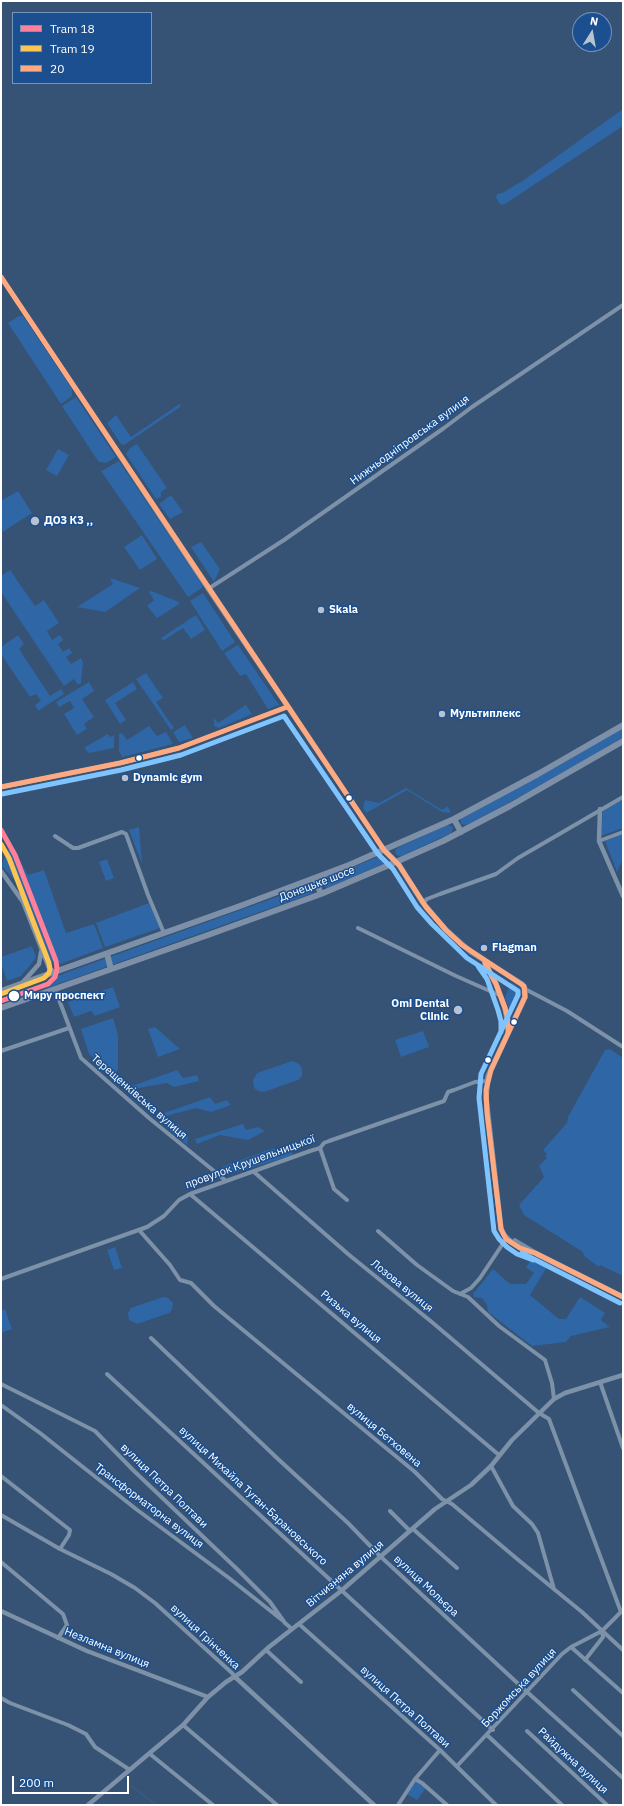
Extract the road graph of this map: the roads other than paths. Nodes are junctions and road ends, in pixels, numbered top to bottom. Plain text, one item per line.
1 (1, 277) edge
2 (623, 305) edge
3 (208, 589) junction
4 (287, 707) junction
5 (623, 725) edge
6 (623, 741) edge
7 (1, 787) edge
8 (623, 797) edge
9 (600, 809) junction
10 (454, 819) junction
11 (461, 832) junction
12 (623, 832) edge
13 (55, 836) dead end
14 (599, 841) junction
15 (384, 850) junction
16 (396, 862) junction
17 (1, 871) edge
18 (315, 879) junction
19 (321, 894) junction
20 (623, 896) edge
21 (423, 903) junction
22 (358, 928) dead end
23 (164, 933) junction
24 (40, 946) junction
25 (107, 954) junction
26 (484, 961) junction
27 (111, 969) junction
28 (54, 972) junction
29 (504, 973) junction
30 (23, 983) junction
31 (496, 984) junction
32 (55, 989) junction
33 (525, 989) junction
34 (1, 991) edge
35 (499, 995) junction
36 (1, 1008) edge
37 (505, 1008) junction
38 (520, 1008) junction
39 (69, 1028) junction
40 (508, 1032) junction
41 (623, 1047) edge
42 (1, 1051) edge
43 (487, 1082) junction
44 (320, 1148) junction
45 (254, 1172) junction
46 (225, 1180) junction
47 (190, 1194) junction
48 (348, 1200) dead end
49 (501, 1219) junction
50 (139, 1230) junction
51 (378, 1231) dead end
52 (506, 1239) junction
53 (535, 1254) junction
54 (1, 1279) edge
55 (461, 1293) junction
56 (623, 1297) edge
57 (151, 1338) dead end
58 (107, 1374) dead end
59 (623, 1375) edge
60 (600, 1382) junction
61 (1, 1384) edge
62 (554, 1399) junction
63 (1, 1404) edge
64 (539, 1413) junction
65 (623, 1448) edge
66 (499, 1455) junction
67 (491, 1466) junction
68 (1, 1476) edge
69 (447, 1501) junction
70 (390, 1511) dead end
71 (1, 1515) edge
72 (412, 1530) junction
73 (60, 1549) junction
74 (380, 1556) junction
75 (1, 1562) edge
76 (457, 1568) dead end
77 (555, 1589) junction
78 (341, 1591) junction
79 (1, 1611) edge
80 (622, 1611) edge
81 (285, 1623) junction
82 (299, 1624) junction
83 (292, 1629) junction
84 (602, 1631) junction
85 (58, 1638) junction
86 (571, 1647) junction
87 (266, 1650) junction
88 (623, 1650) edge
89 (585, 1660) junction
90 (235, 1677) junction
91 (301, 1682) dead end
92 (573, 1690) dead end
93 (526, 1691) junction
94 (623, 1693) edge
95 (208, 1697) junction
96 (1, 1698) edge
97 (183, 1725) junction
98 (493, 1730) junction
99 (527, 1731) dead end
100 (487, 1735) junction
101 (623, 1736) edge
102 (440, 1750) junction
103 (150, 1754) junction
104 (456, 1766) junction
105 (130, 1770) junction
106 (623, 1778) edge
107 (415, 1779) junction
108 (88, 1805) edge
109 (214, 1805) edge
110 (277, 1805) edge
111 (374, 1805) edge
112 (398, 1805) edge
113 (447, 1805) edge
114 (496, 1805) edge
115 (562, 1805) edge
116 (607, 1805) edge

1 - 3 street
2 - 3 street, Нижньодніпровська вулиця
3 - 4 street
4 - 7 street
4 - 15 street
5 - 10 highway, Донецьке шосе
6 - 11 highway, Донецьке шосе
8 - 9 street
9 - 14 street
9 - 21 street
10 - 11 highway
10 - 15 highway, Донецьке шосе
11 - 16 highway, Донецьке шосе
12 - 14 street
13 - 23 street
14 - 20 street
15 - 16 main road
15 - 18 highway, Донецьке шосе
16 - 19 highway, Донецьке шосе
16 - 21 main road
17 - 24 street
18 - 19 highway
18 - 23 highway, Донецьке шосе
19 - 27 highway, Донецьке шосе
21 - 26 main road
22 - 35 street
23 - 25 highway, Донецьке шосе
24 - 28 street
24 - 30 street
25 - 27 highway
25 - 28 highway, Донецьке шосе
26 - 29 main road
26 - 31 main road
27 - 32 highway, Донецьке шосе
28 - 30 highway, Донецьке шосе
29 - 31 main road
29 - 33 main road
30 - 34 highway, Донецьке шосе
31 - 35 main road
32 - 36 highway, Донецьке шосе
32 - 39 street, Терещенківська вулиця
33 - 38 main road
33 - 41 street
35 - 37 main road
37 - 38 main road
37 - 40 main road
38 - 40 main road
39 - 42 street
39 - 46 street, Терещенківська вулиця
40 - 43 main road
43 - 44 street, провулок Крушельницької
43 - 49 main road
44 - 45 street, провулок Крушельницької
44 - 48 street
45 - 46 street, провулок Крушельницької
45 - 64 street, Лозова вулиця
46 - 47 street, провулок Крушельницької
47 - 50 street, провулок Крушельницької
47 - 66 street, Ризька вулиця
49 - 52 main road
49 - 53 main road
50 - 54 street, провулок Крушельницької
50 - 69 street, вулиця Бетховена
51 - 55 street
52 - 53 main road
52 - 55 street
53 - 56 main road
55 - 62 street
57 - 74 street, вулиця Мольєра
58 - 78 street, вулиця Михайла Туган-Барановського
59 - 60 street, Вітчизняна вулиця
60 - 62 street, Вітчизняна вулиця
60 - 65 street
61 - 81 street, вулиця Петра Полтави
62 - 64 street, Вітчизняна вулиця
63 - 81 street, Трансформаторна вулиця
64 - 66 street, Вітчизняна вулиця
64 - 80 street, Лозова вулиця
66 - 67 street, Вітчизняна вулиця
67 - 69 street, Вітчизняна вулиця
67 - 77 street
68 - 73 street
69 - 72 street, Вітчизняна вулиця
69 - 77 street, вулиця Бетховена
70 - 72 street
71 - 73 street, вулиця Грінченка
72 - 74 street, Вітчизняна вулиця
72 - 76 street
73 - 90 street, вулиця Грінченка
74 - 78 street, Вітчизняна вулиця
74 - 93 street, вулиця Мольєра
75 - 85 street
77 - 84 street, вулиця Бетховена
78 - 82 street, Вітчизняна вулиця
78 - 98 street, вулиця Михайла Туган-Барановського
79 - 85 street, Незламна вулиця
80 - 84 street
81 - 83 street, вулиця Петра Полтави
82 - 83 street, Вітчизняна вулиця
82 - 102 street, вулиця Петра Полтави
83 - 87 street, Вітчизняна вулиця
84 - 86 street, Боржомська вулиця
84 - 88 street, вулиця Бетховена
84 - 89 street
85 - 95 street, Незламна вулиця
86 - 89 street
86 - 93 street, Боржомська вулиця
87 - 90 street, Вітчизняна вулиця
87 - 91 street
89 - 94 street
90 - 95 street, Вітчизняна вулиця
90 - 111 street, вулиця Грінченка
92 - 101 street
93 - 98 street, Боржомська вулиця
93 - 106 street, вулиця Мольєра
95 - 97 street, Вітчизняна вулиця
96 - 105 street
97 - 103 street, Вітчизняна вулиця
97 - 110 street
98 - 100 street, Боржомська вулиця
99 - 116 street, Райдужна вулиця
100 - 104 street, Боржомська вулиця
100 - 115 street
102 - 104 street, вулиця Петра Полтави
102 - 107 street
103 - 105 street, Вітчизняна вулиця
103 - 109 street
104 - 114 street, вулиця Петра Полтави
105 - 108 street, Вітчизняна вулиця
107 - 112 street
107 - 113 street

